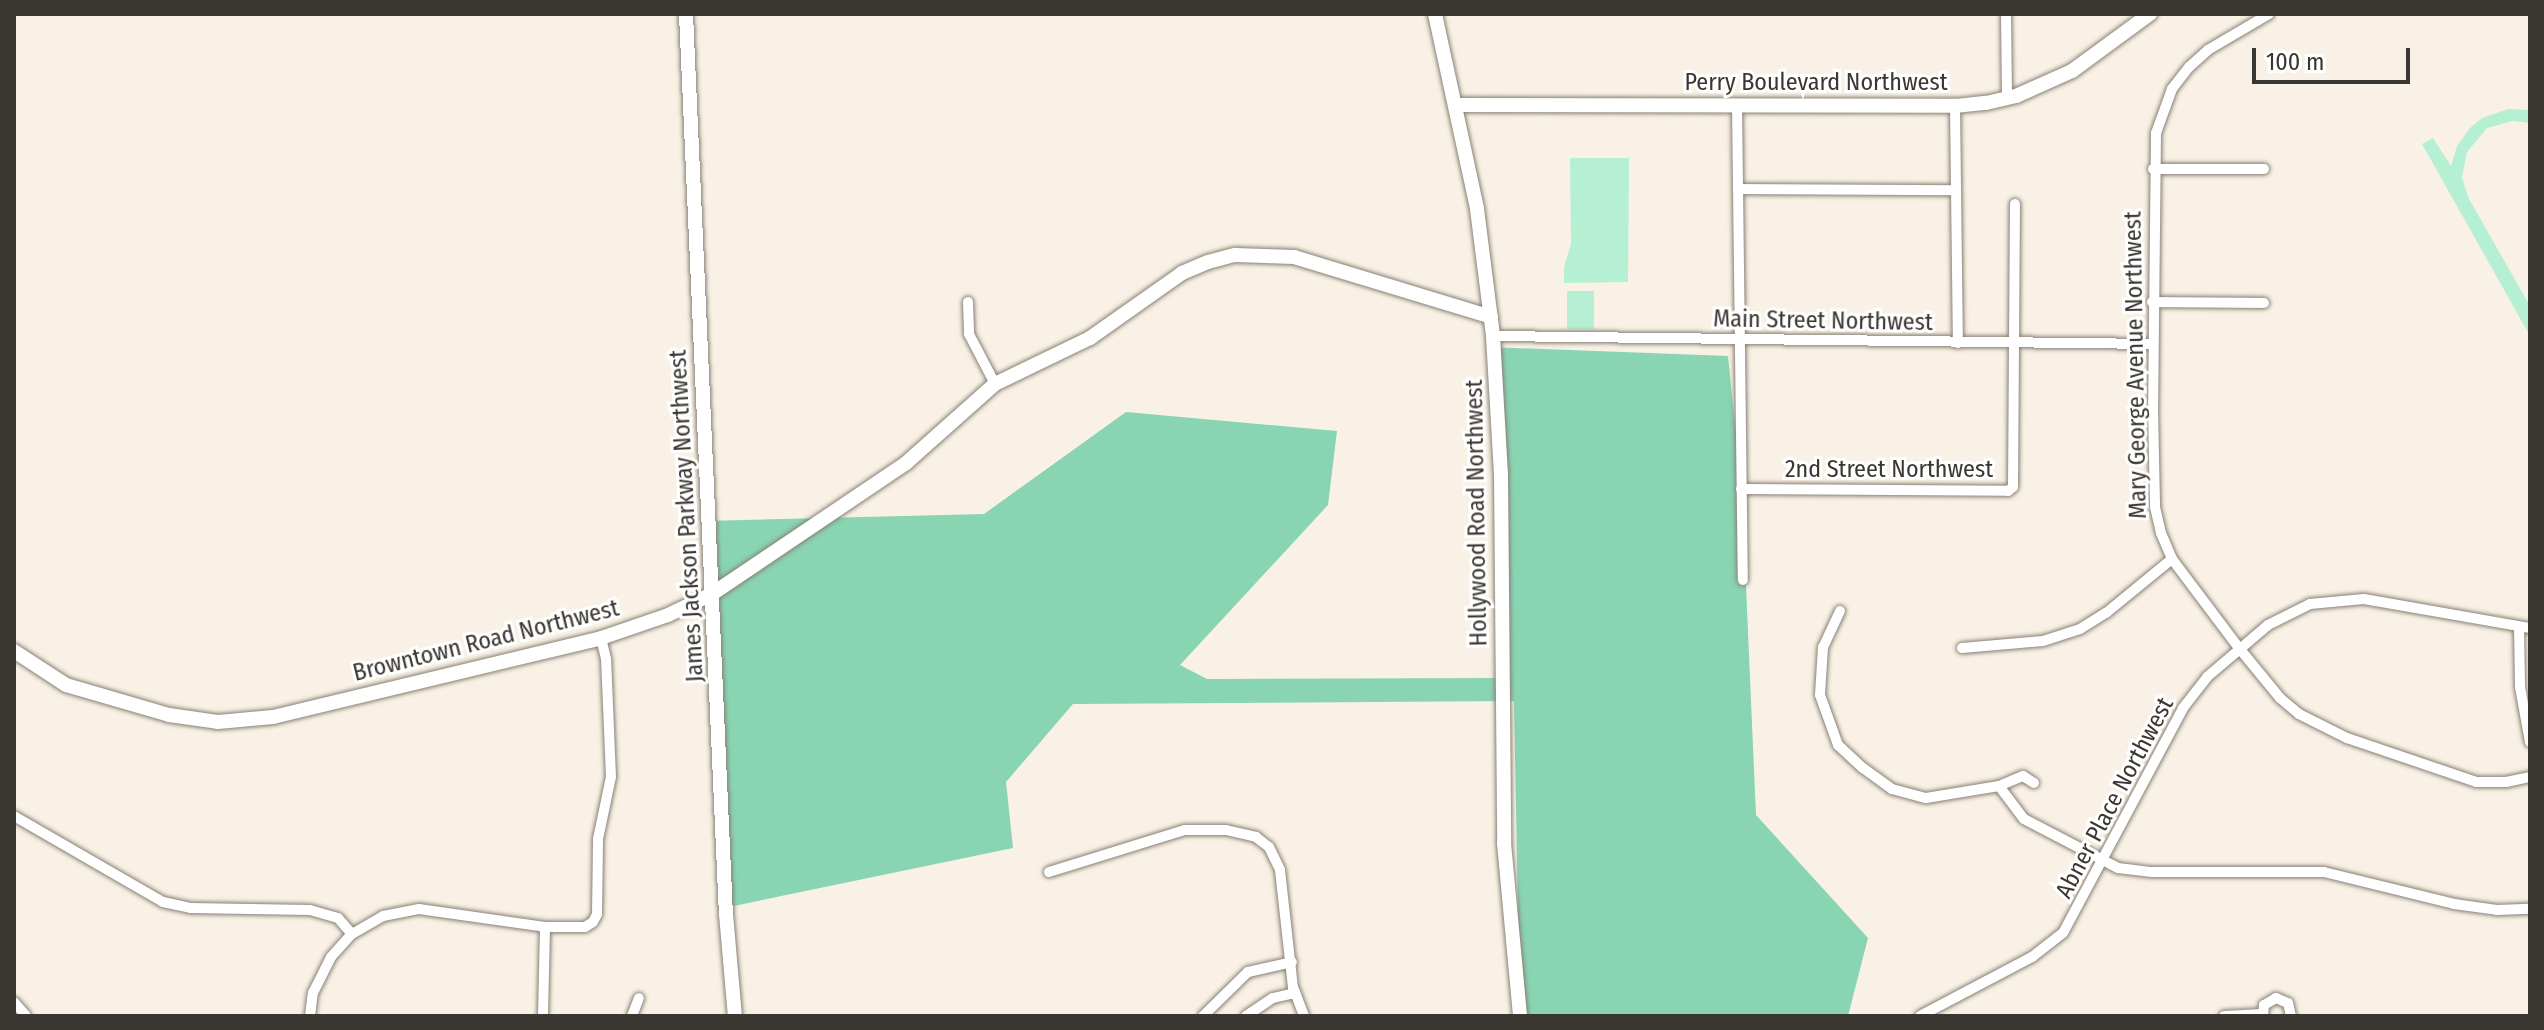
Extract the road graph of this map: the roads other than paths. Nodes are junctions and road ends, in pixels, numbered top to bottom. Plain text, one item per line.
1 (686, 14) edge
2 (1435, 14) edge
3 (2006, 14) edge
4 (2150, 14) edge
5 (2269, 14) edge
6 (2007, 98) junction
7 (1456, 105) junction
8 (1737, 105) junction
9 (1955, 106) junction
10 (2153, 169) junction
11 (2264, 169) dead end
12 (1738, 189) junction
13 (1955, 190) junction
14 (2015, 204) dead end
15 (968, 302) dead end
16 (2152, 302) junction
17 (2264, 303) dead end
18 (1491, 317) junction
19 (1493, 336) junction
20 (1738, 341) junction
21 (1958, 343) junction
22 (2015, 343) junction
23 (2153, 344) junction
24 (995, 384) junction
25 (1741, 489) junction
26 (2172, 559) junction
27 (1743, 580) dead end
28 (712, 594) junction
29 (1840, 611) dead end
30 (2524, 627) edge
31 (601, 638) junction
32 (1962, 648) dead end
33 (2239, 648) junction
34 (14, 651) edge
35 (2530, 742) edge
36 (2530, 777) edge
37 (2034, 783) dead end
38 (1999, 786) junction
39 (14, 816) edge
40 (2104, 859) junction
41 (1049, 872) dead end
42 (2530, 909) edge
43 (545, 927) junction
44 (352, 934) junction
45 (1292, 962) junction
46 (1295, 993) junction
47 (639, 998) dead end
48 (14, 1002) edge
49 (2262, 1015) edge
50 (26, 1016) edge
51 (310, 1016) edge
52 (543, 1016) edge
53 (632, 1016) edge
54 (735, 1016) edge
55 (1203, 1016) edge
56 (1246, 1016) edge
57 (1304, 1016) edge
58 (1520, 1016) edge
59 (1920, 1016) edge
60 (2224, 1016) edge
61 (2291, 1016) edge

1 - 28 street, James Jackson Parkway Northwest
2 - 7 street, Hollywood Road Northwest
3 - 6 street
4 - 6 street, Perry Boulevard Northwest
5 - 10 street, Mary George Avenue Northwest
6 - 9 street, Perry Boulevard Northwest
7 - 8 street, Perry Boulevard Northwest
7 - 18 street, Hollywood Road Northwest
8 - 9 street, Perry Boulevard Northwest
8 - 12 street
9 - 13 street
10 - 11 street
10 - 16 street, Mary George Avenue Northwest
12 - 13 street
12 - 20 street
13 - 21 street
14 - 22 street
15 - 24 street
16 - 17 street
16 - 23 street, Mary George Avenue Northwest
18 - 19 street, Hollywood Road Northwest
18 - 24 street, Browntown Road Northwest
19 - 20 street, Main Street Northwest
19 - 58 street, Hollywood Road Northwest
20 - 21 street, Main Street Northwest
20 - 25 street
21 - 22 street, Main Street Northwest
22 - 23 street, Main Street Northwest
22 - 25 street, 2nd Street Northwest
23 - 26 street, Mary George Avenue Northwest
24 - 28 street, Browntown Road Northwest
25 - 27 street
26 - 32 street
26 - 33 street, Mary George Avenue Northwest
28 - 31 street, Browntown Road Northwest
28 - 54 street, James Jackson Parkway Northwest
29 - 38 street
30 - 33 street, Abner Place Northwest
30 - 35 street
31 - 34 street, Browntown Road Northwest
31 - 43 street
33 - 36 street, Mary George Avenue Northwest
33 - 40 street, Abner Place Northwest
37 - 38 street
38 - 40 street
39 - 44 street
40 - 42 street
40 - 59 street, Abner Place Northwest
41 - 45 street
43 - 44 street
43 - 52 street
44 - 51 street
45 - 46 street
45 - 55 street
46 - 56 street
46 - 57 street
47 - 53 street
48 - 50 street
49 - 60 street
49 - 61 street

